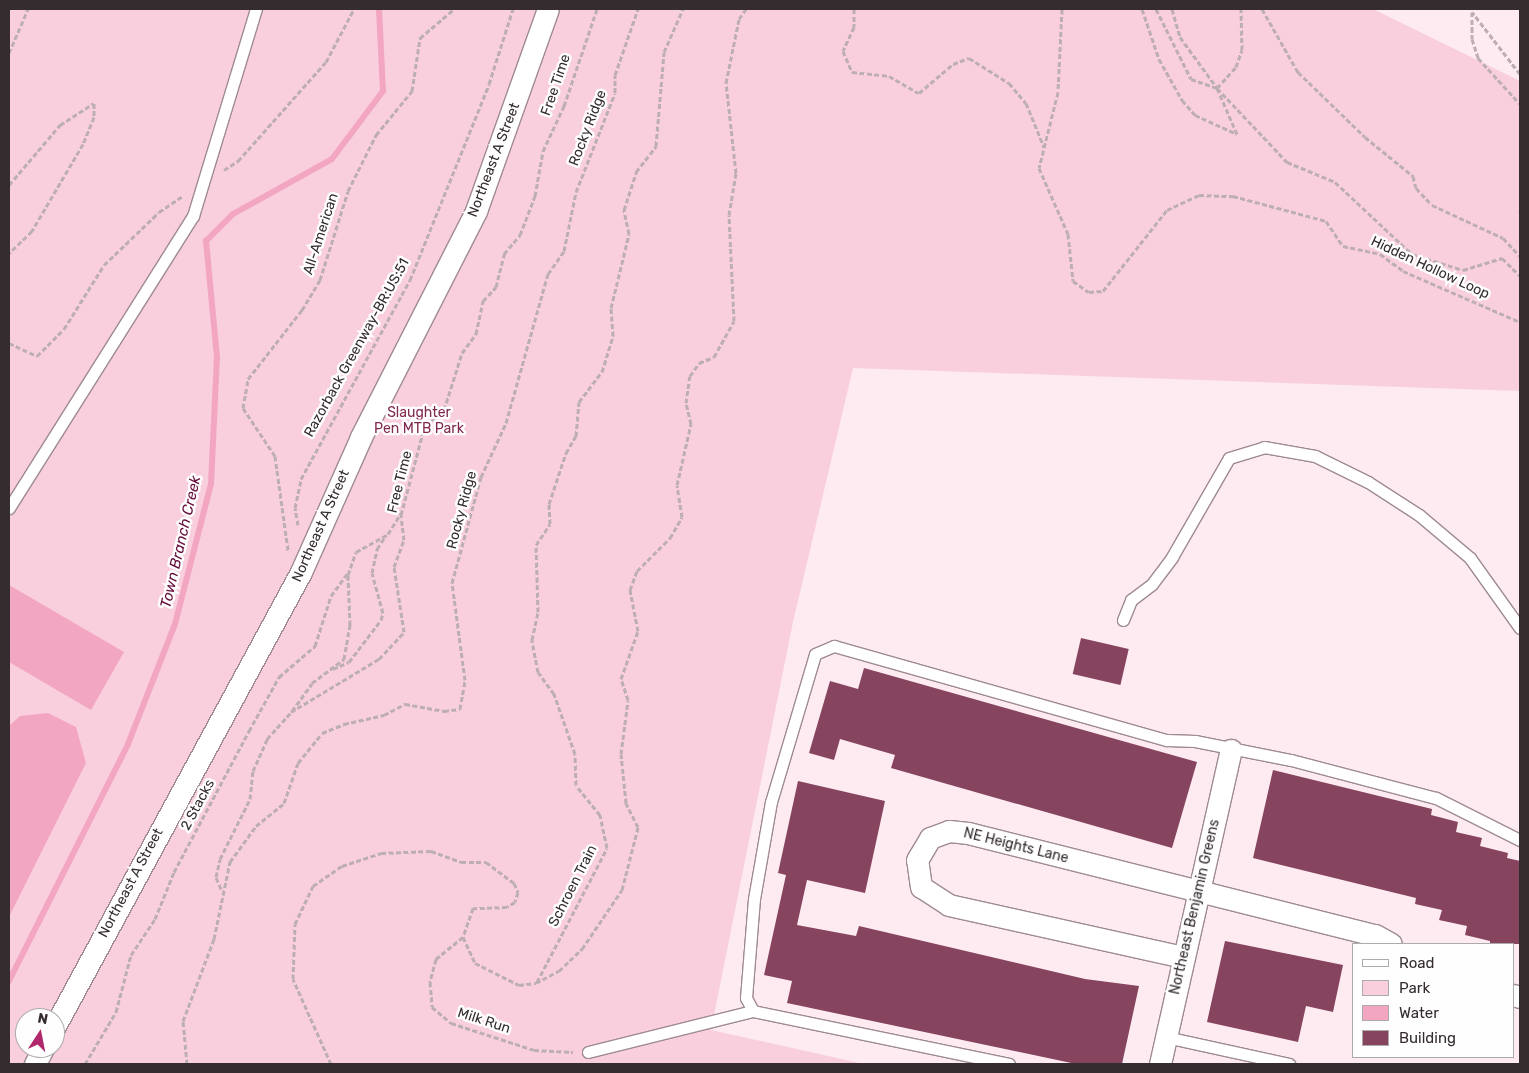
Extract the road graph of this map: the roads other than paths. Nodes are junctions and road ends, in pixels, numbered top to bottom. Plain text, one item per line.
1 (256, 9) edge
2 (548, 9) edge
3 (9, 508) edge
4 (1123, 620) dead end
5 (1520, 628) edge
6 (1231, 750) junction
7 (1520, 840) edge
8 (1196, 893) junction
9 (1389, 943) edge
10 (1183, 957) junction
11 (65, 1008) edge
12 (753, 1011) junction
13 (1166, 1037) junction
14 (588, 1052) road end
15 (1009, 1064) edge
16 (1160, 1064) edge
17 (1289, 1064) edge

1 - 3 lane
2 - 11 street, Northeast A Street
4 - 5 lane
6 - 7 lane
6 - 8 street, Northeast Benjamin Greens
6 - 12 lane
8 - 9 street, NE Heights Lane
8 - 10 street, Northeast Benjamin Greens
8 - 10 street, NE Heights Lane
10 - 13 street, Northeast Benjamin Greens
12 - 14 lane
12 - 15 lane
13 - 16 street, Northeast Benjamin Greens
13 - 17 lane

